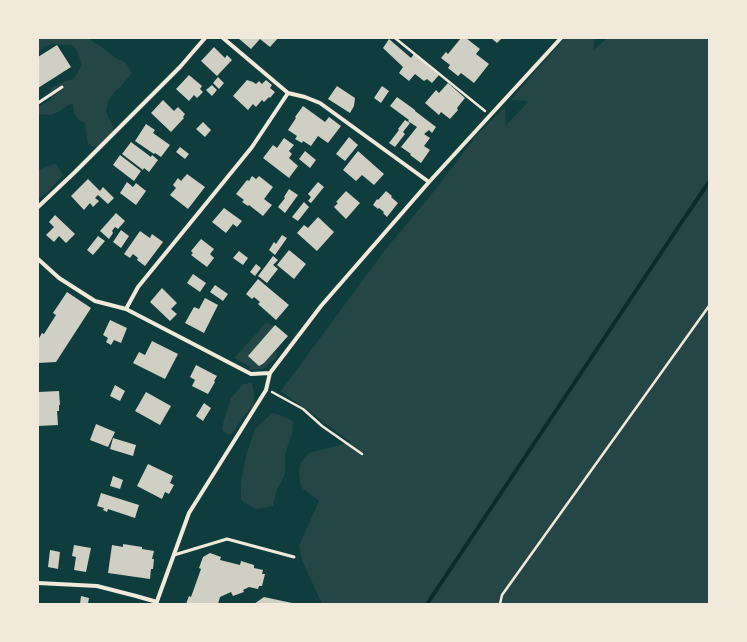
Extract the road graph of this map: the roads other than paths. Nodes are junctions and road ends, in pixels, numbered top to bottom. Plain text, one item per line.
1 (205, 38) edge
2 (223, 38) edge
3 (561, 38) edge
4 (62, 87) dead end
5 (288, 93) junction
6 (38, 103) edge
7 (429, 182) junction
8 (38, 207) edge
9 (38, 259) edge
10 (126, 309) junction
11 (270, 373) junction
12 (174, 555) junction
13 (294, 557) dead end
14 (38, 583) edge
15 (156, 603) edge

1 - 8 street
2 - 5 street
3 - 7 street
4 - 6 lane
5 - 7 street
5 - 10 street
7 - 11 street
9 - 10 street
10 - 11 street
11 - 12 street
12 - 13 lane
12 - 15 street
14 - 15 street

